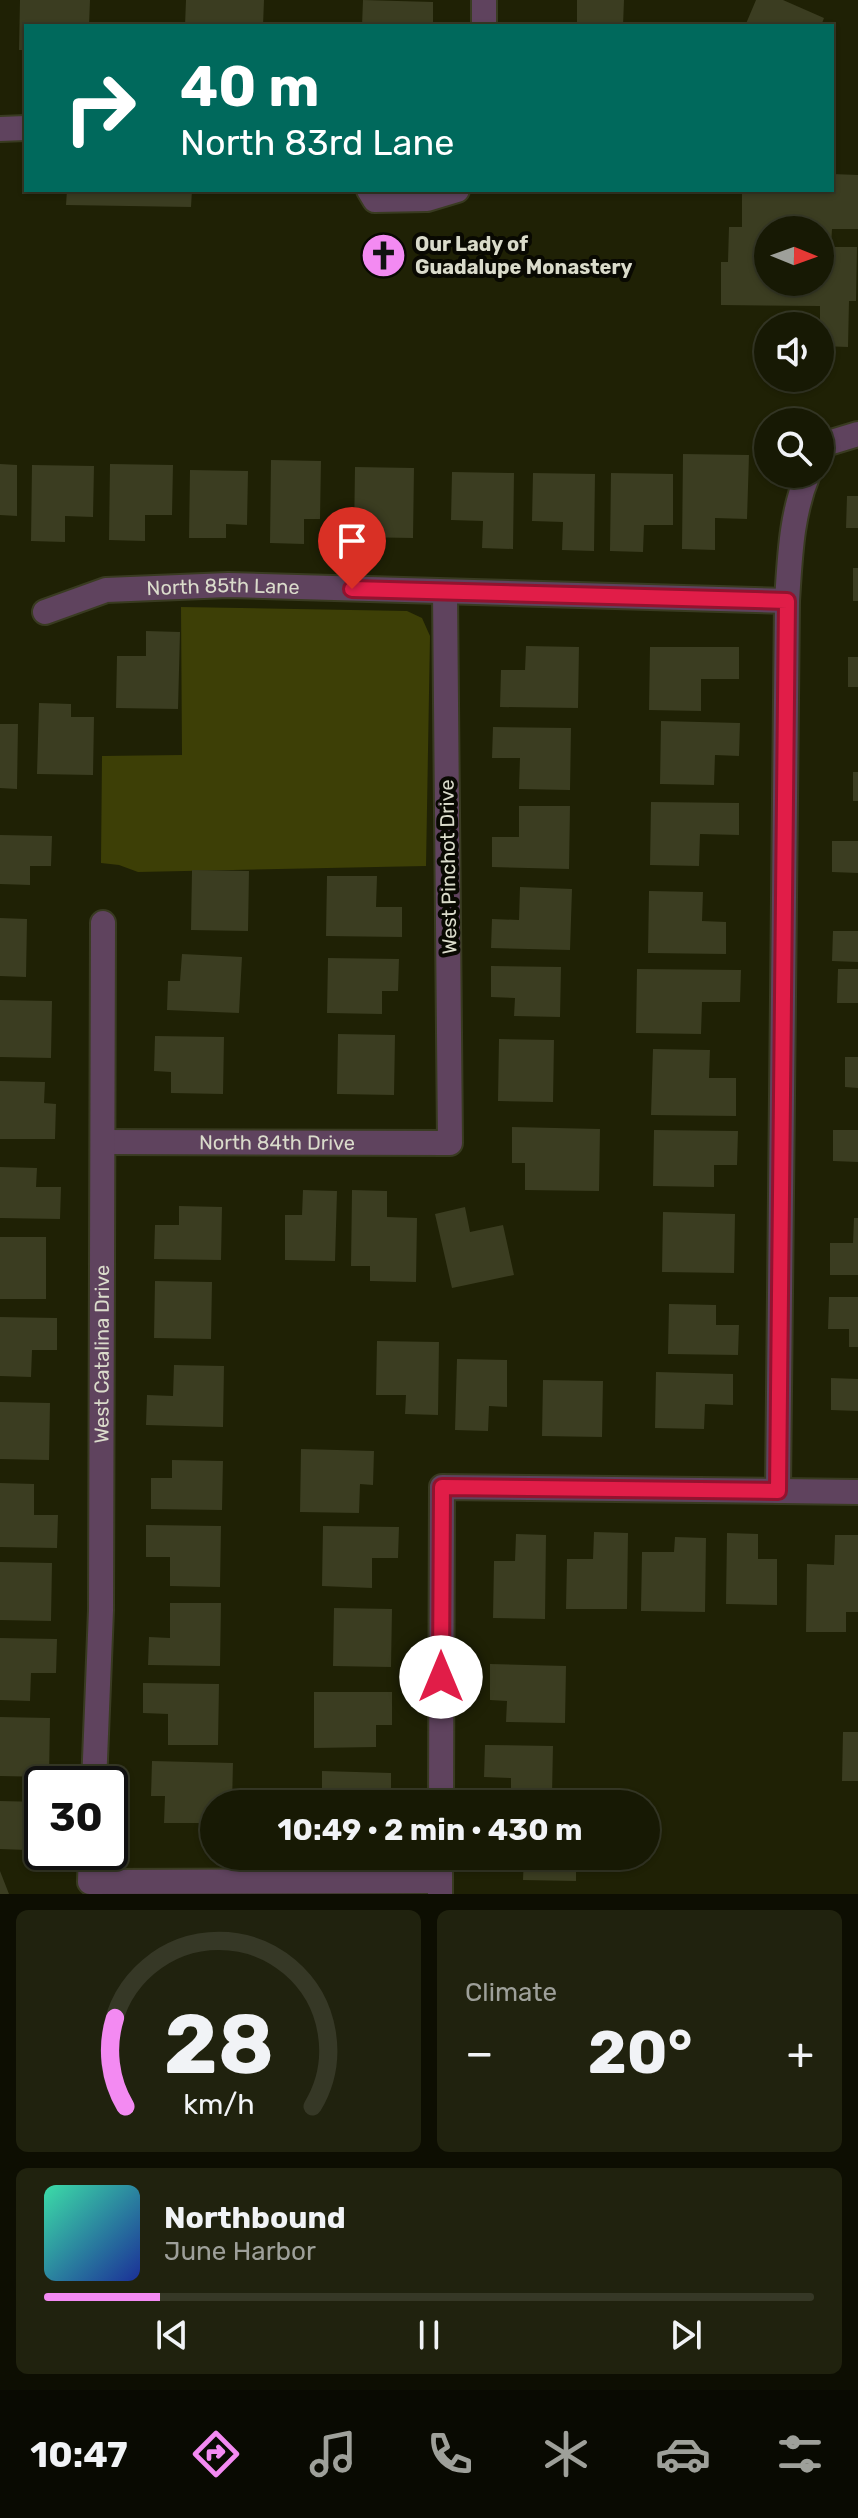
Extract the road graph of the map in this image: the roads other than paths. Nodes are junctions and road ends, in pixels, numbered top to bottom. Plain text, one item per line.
1 (484, 0) edge
2 (484, 24) edge
3 (24, 128) edge
4 (0, 129) edge
5 (370, 192) edge
6 (450, 192) edge
7 (858, 434) edge
8 (834, 443) edge
9 (802, 488) edge
10 (445, 592) junction
11 (787, 601) junction
12 (45, 612) dead end
13 (103, 923) dead end
14 (103, 1142) junction
15 (450, 1143) joint
16 (778, 1491) junction
17 (858, 1492) edge
18 (95, 1766) edge
19 (441, 1790) edge
20 (90, 1870) edge
21 (440, 1888) edge

1 - 2 street
3 - 4 street
5 - 6 street
7 - 8 street
9 - 11 street
10 - 11 street, North 85th Lane
10 - 12 street, North 85th Lane
10 - 15 street, West Pinchot Drive
11 - 16 street
13 - 14 street, West Catalina Drive
14 - 15 street, North 84th Drive
14 - 18 street, West Catalina Drive
16 - 17 street
16 - 19 street
20 - 21 street

